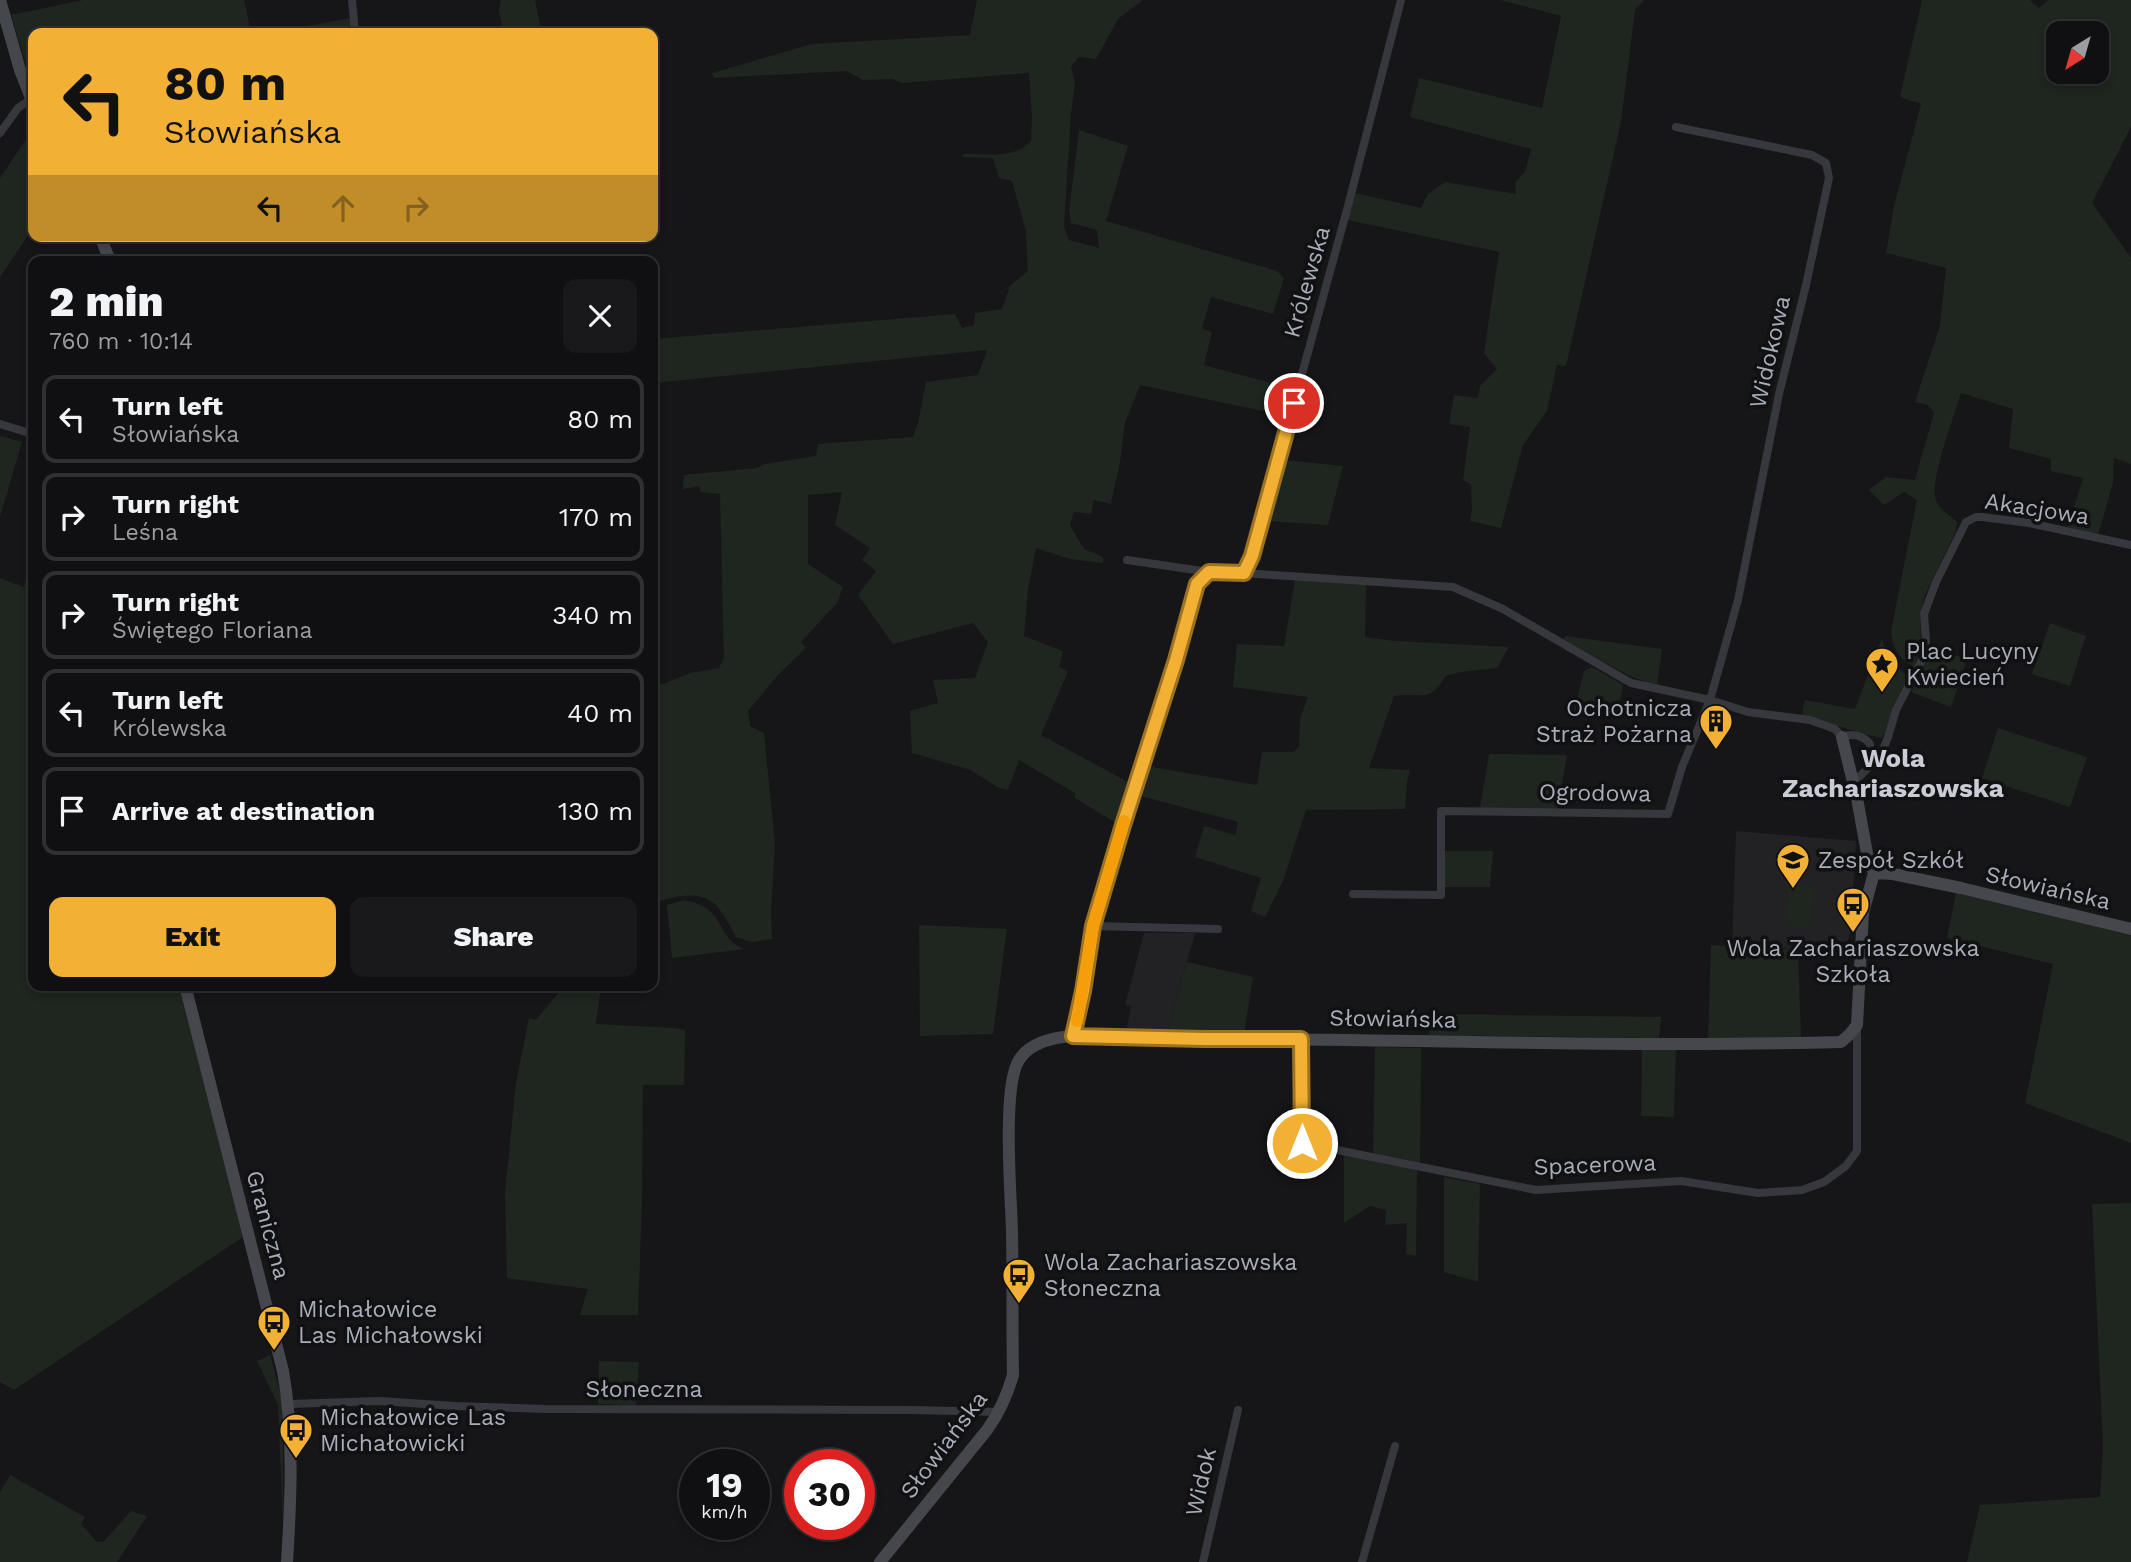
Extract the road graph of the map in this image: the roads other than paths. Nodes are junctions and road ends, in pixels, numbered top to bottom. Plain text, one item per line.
1 (0, 0) edge
2 (352, 0) edge
3 (1401, 0) edge
4 (355, 28) edge
5 (28, 91) edge
6 (28, 103) edge
7 (1676, 127) dead end
8 (0, 133) edge
9 (0, 424) edge
10 (28, 432) edge
11 (2131, 545) edge
12 (1127, 560) dead end
13 (1209, 572) junction
14 (1244, 573) junction
15 (1710, 700) junction
16 (1842, 737) junction
17 (1862, 737) junction
18 (1886, 742) junction
19 (1869, 766) junction
20 (1854, 782) junction
21 (1874, 873) junction
22 (1353, 894) dead end
23 (1093, 926) junction
24 (1218, 929) dead end
25 (2131, 929) edge
26 (187, 991) edge
27 (1857, 1025) junction
28 (1073, 1036) junction
29 (1301, 1039) junction
30 (289, 1405) junction
31 (1238, 1410) dead end
32 (1000, 1412) junction
33 (1395, 1446) dead end
34 (287, 1562) edge
35 (880, 1562) edge
36 (1203, 1562) edge
37 (1362, 1562) edge

1 - 5 street
2 - 4 street
3 - 14 street, Królewska
6 - 8 street
7 - 15 street, Widokowa
9 - 10 street
11 - 18 street, Akacjowa
12 - 13 street
13 - 14 street
13 - 23 street
14 - 15 street
15 - 16 street
15 - 22 street, Ogrodowa
16 - 17 street
16 - 20 street
17 - 18 street
17 - 19 street
18 - 19 street, Akacjowa
19 - 20 street, Akacjowa
20 - 21 street
21 - 25 street, Słowiańska
21 - 27 street
23 - 24 street
23 - 28 street
26 - 30 street, Graniczna
27 - 29 street, Słowiańska
27 - 29 street, Spacerowa
28 - 29 street, Słowiańska
28 - 32 street, Słowiańska
30 - 32 street, Słoneczna
30 - 34 street, Graniczna
31 - 36 street, Widok
32 - 35 street, Słowiańska
33 - 37 street

